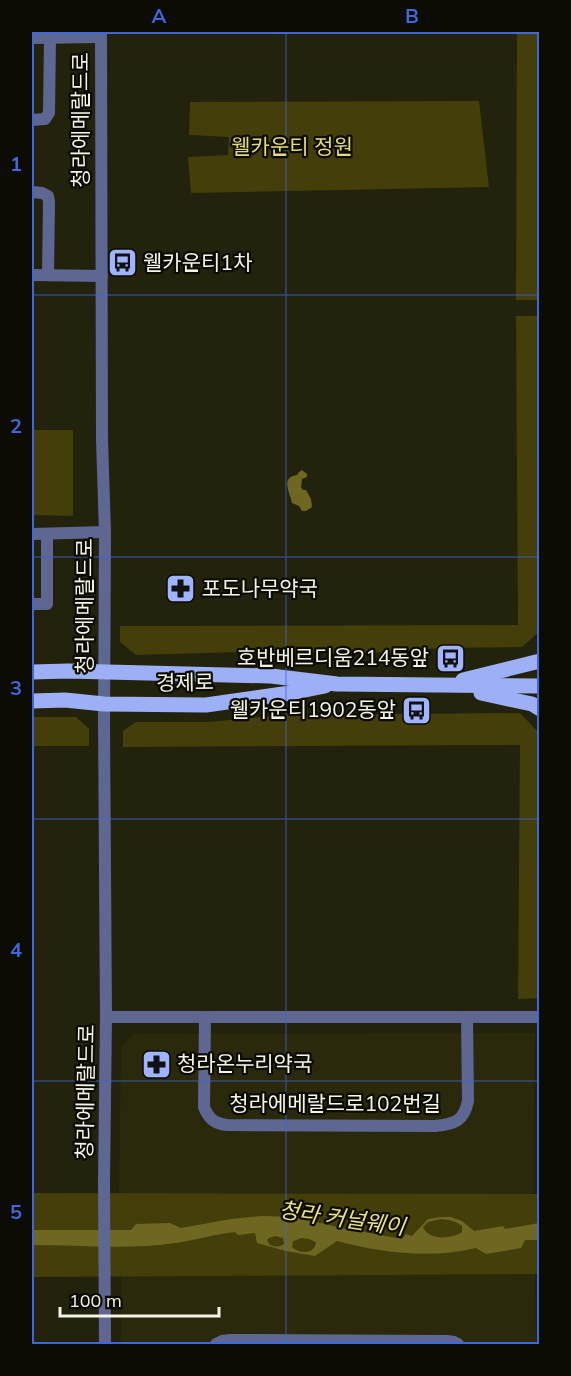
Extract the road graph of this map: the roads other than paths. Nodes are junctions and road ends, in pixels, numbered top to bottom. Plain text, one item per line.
1 (101, 34) edge
2 (32, 38) edge
3 (50, 38) junction
4 (32, 120) edge
5 (32, 192) edge
6 (32, 275) edge
7 (48, 275) junction
8 (102, 276) junction
9 (105, 532) junction
10 (32, 534) edge
11 (46, 534) junction
12 (32, 604) edge
13 (540, 661) edge
14 (32, 672) edge
15 (104, 673) junction
16 (337, 684) junction
17 (443, 686) junction
18 (540, 686) edge
19 (32, 701) edge
20 (104, 704) junction
21 (540, 709) edge
22 (106, 1017) junction
23 (205, 1017) junction
24 (467, 1017) junction
25 (540, 1017) edge
26 (105, 1344) edge
27 (216, 1344) edge
28 (458, 1344) edge

1 - 3 street
1 - 8 street, 청라에메랄드로
2 - 3 street
3 - 4 street
5 - 7 street
6 - 7 street
7 - 8 street
8 - 9 street, 청라에메랄드로
9 - 11 street
9 - 15 street, 청라에메랄드로
10 - 11 street
11 - 12 street
13 - 17 main road
14 - 15 main road, 경제로
15 - 16 main road, 경제로
15 - 20 street, 청라에메랄드로
16 - 17 main road, 경제로
16 - 20 main road, 경제로
17 - 18 main road, 경제로
17 - 21 main road
19 - 20 main road, 경제로
20 - 22 street, 청라에메랄드로
22 - 23 street
22 - 26 street, 청라에메랄드로
23 - 24 street
23 - 24 street, 청라에메랄드로102번길
24 - 25 street
27 - 28 street

